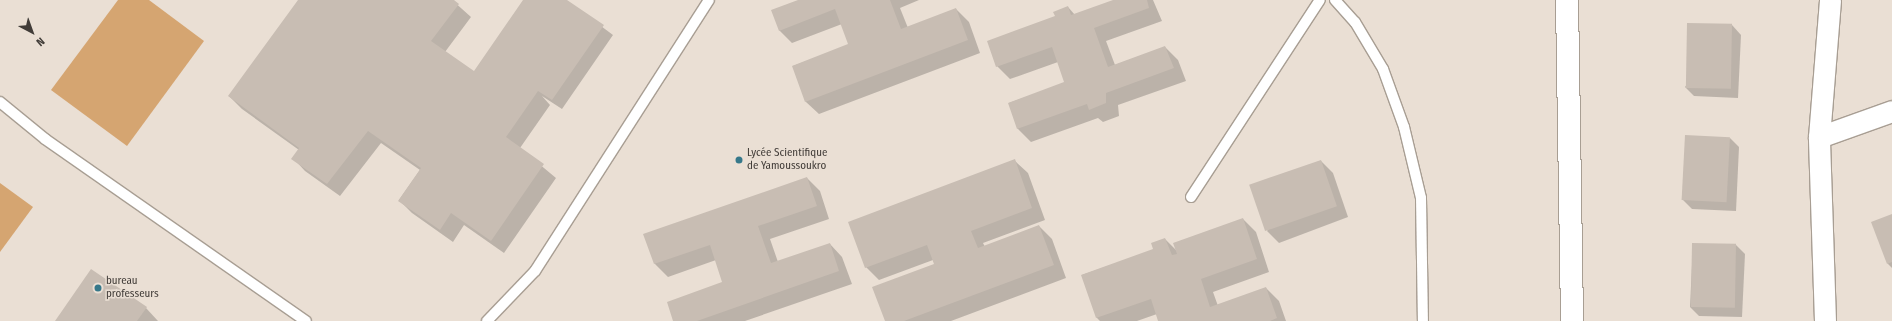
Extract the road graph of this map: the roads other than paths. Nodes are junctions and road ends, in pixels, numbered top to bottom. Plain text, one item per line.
1 (710, 0) edge
2 (1320, 0) edge
3 (1335, 0) edge
4 (1567, 0) edge
5 (1830, 0) edge
6 (0, 102) edge
7 (1892, 111) edge
8 (1819, 137) junction
9 (1191, 197) dead end
10 (306, 321) edge
11 (487, 321) edge
12 (1423, 321) edge
13 (1572, 321) edge
14 (1825, 321) edge

1 - 11 lane
2 - 9 lane
3 - 12 lane
4 - 13 street
5 - 8 street
6 - 10 lane
7 - 8 street
8 - 14 street

